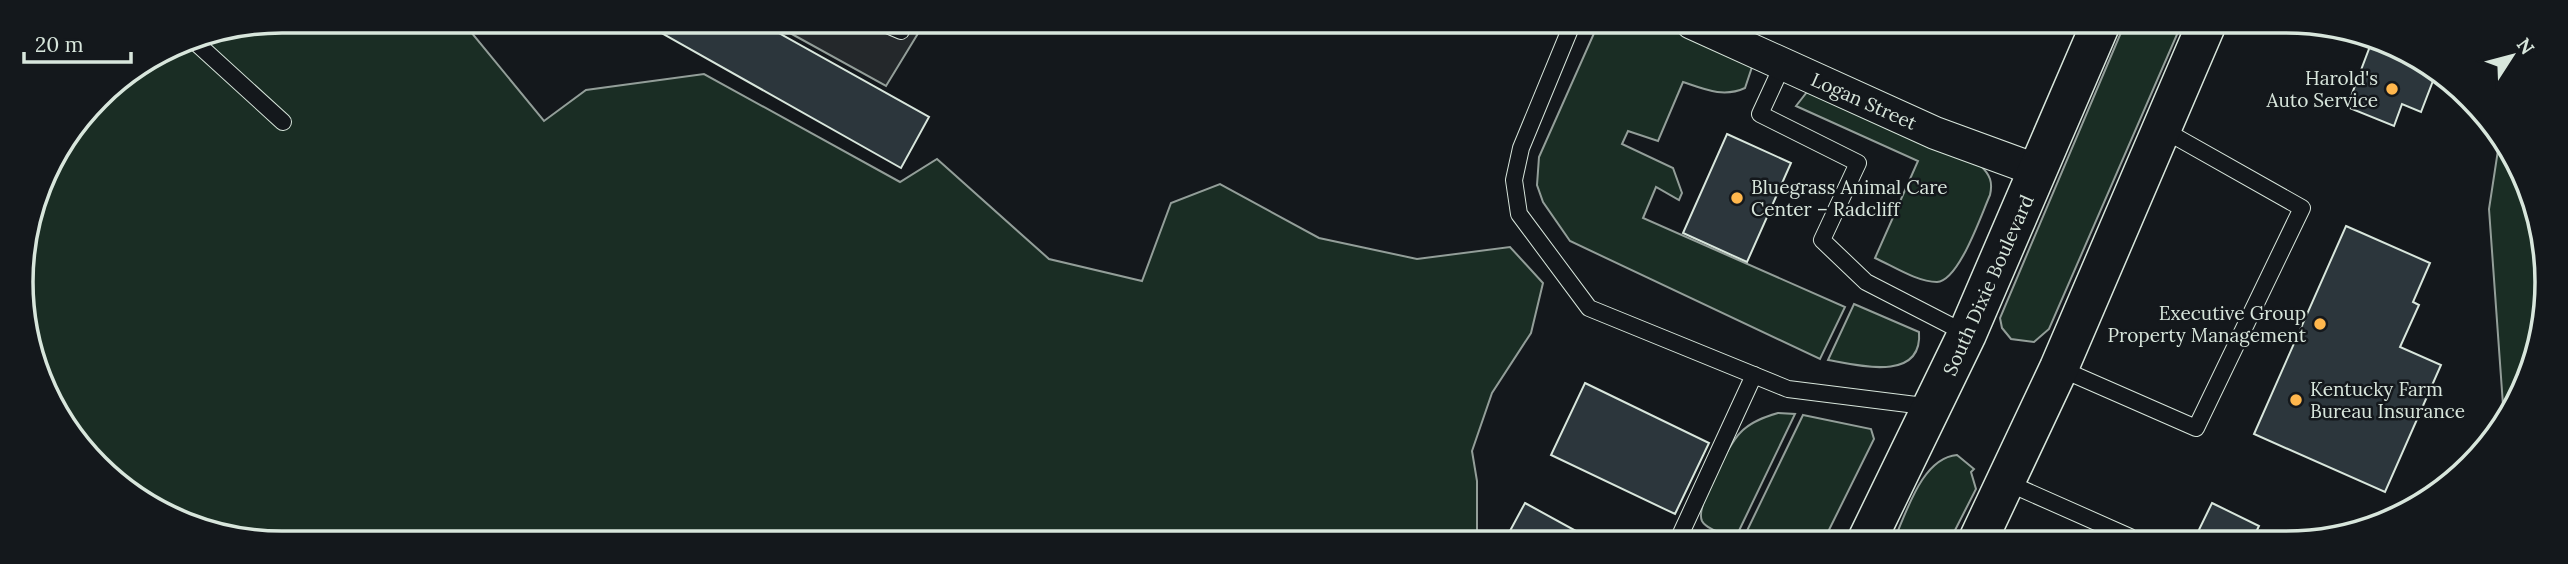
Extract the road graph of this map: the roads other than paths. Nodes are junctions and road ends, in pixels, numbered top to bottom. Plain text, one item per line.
1 (1568, 33) edge
2 (1714, 33) edge
3 (2097, 33) edge
4 (2203, 33) edge
5 (200, 47) edge
6 (1783, 64) junction
7 (283, 122) dead end
8 (2162, 129) junction
9 (2039, 171) junction
10 (1967, 334) junction
11 (2059, 368) junction
12 (1754, 375) junction
13 (1932, 407) junction
14 (2006, 482) junction
15 (1681, 531) edge
16 (1871, 531) edge
17 (1982, 531) edge
18 (2116, 531) edge

1 - 12 lane
2 - 6 street, Logan Street
3 - 9 highway, South Dixie Boulevard
4 - 8 highway
5 - 7 lane
6 - 9 street, Logan Street
6 - 10 lane
8 - 11 highway
8 - 11 lane
9 - 10 highway, South Dixie Boulevard
10 - 13 highway, South Dixie Boulevard
11 - 14 highway
12 - 13 lane
12 - 15 lane
13 - 16 highway, South Dixie Boulevard
14 - 17 highway
14 - 18 lane

